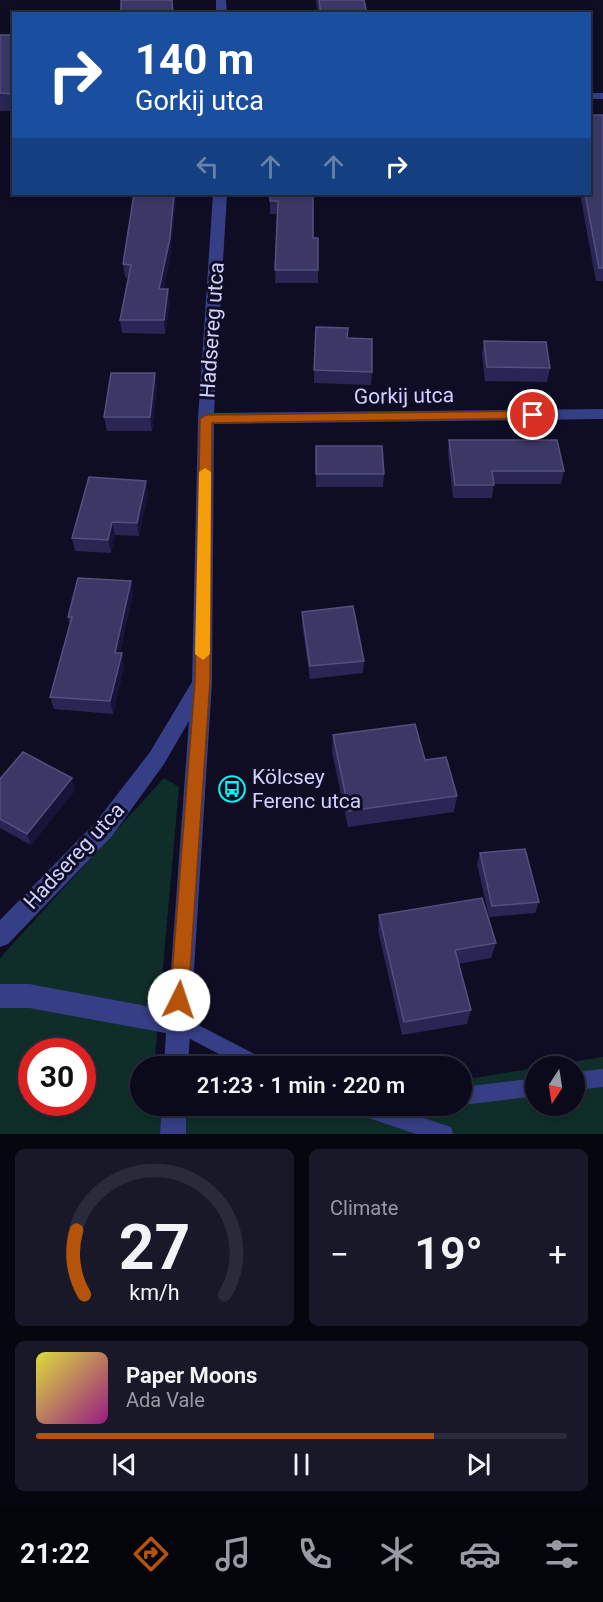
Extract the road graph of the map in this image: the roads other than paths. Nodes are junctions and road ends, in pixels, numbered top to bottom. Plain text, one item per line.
1 (220, 195) edge
2 (603, 414) edge
3 (206, 419) junction
4 (202, 682) junction
5 (0, 936) edge
6 (0, 996) edge
7 (177, 1023) junction
8 (176, 1056) edge
9 (241, 1056) edge
10 (603, 1078) edge
11 (585, 1080) edge
12 (525, 1088) edge
13 (472, 1095) edge
14 (174, 1116) edge
15 (392, 1116) edge
16 (174, 1134) edge
17 (444, 1134) edge

1 - 3 street, Hadsereg utca
2 - 3 street, Gorkij utca
3 - 4 street, Hadsereg utca
4 - 5 street, Hadsereg utca
4 - 7 street, Hadsereg utca
6 - 7 street
7 - 8 street, Hadsereg utca
7 - 9 lane
10 - 11 lane
12 - 13 lane
14 - 16 street
15 - 17 lane

